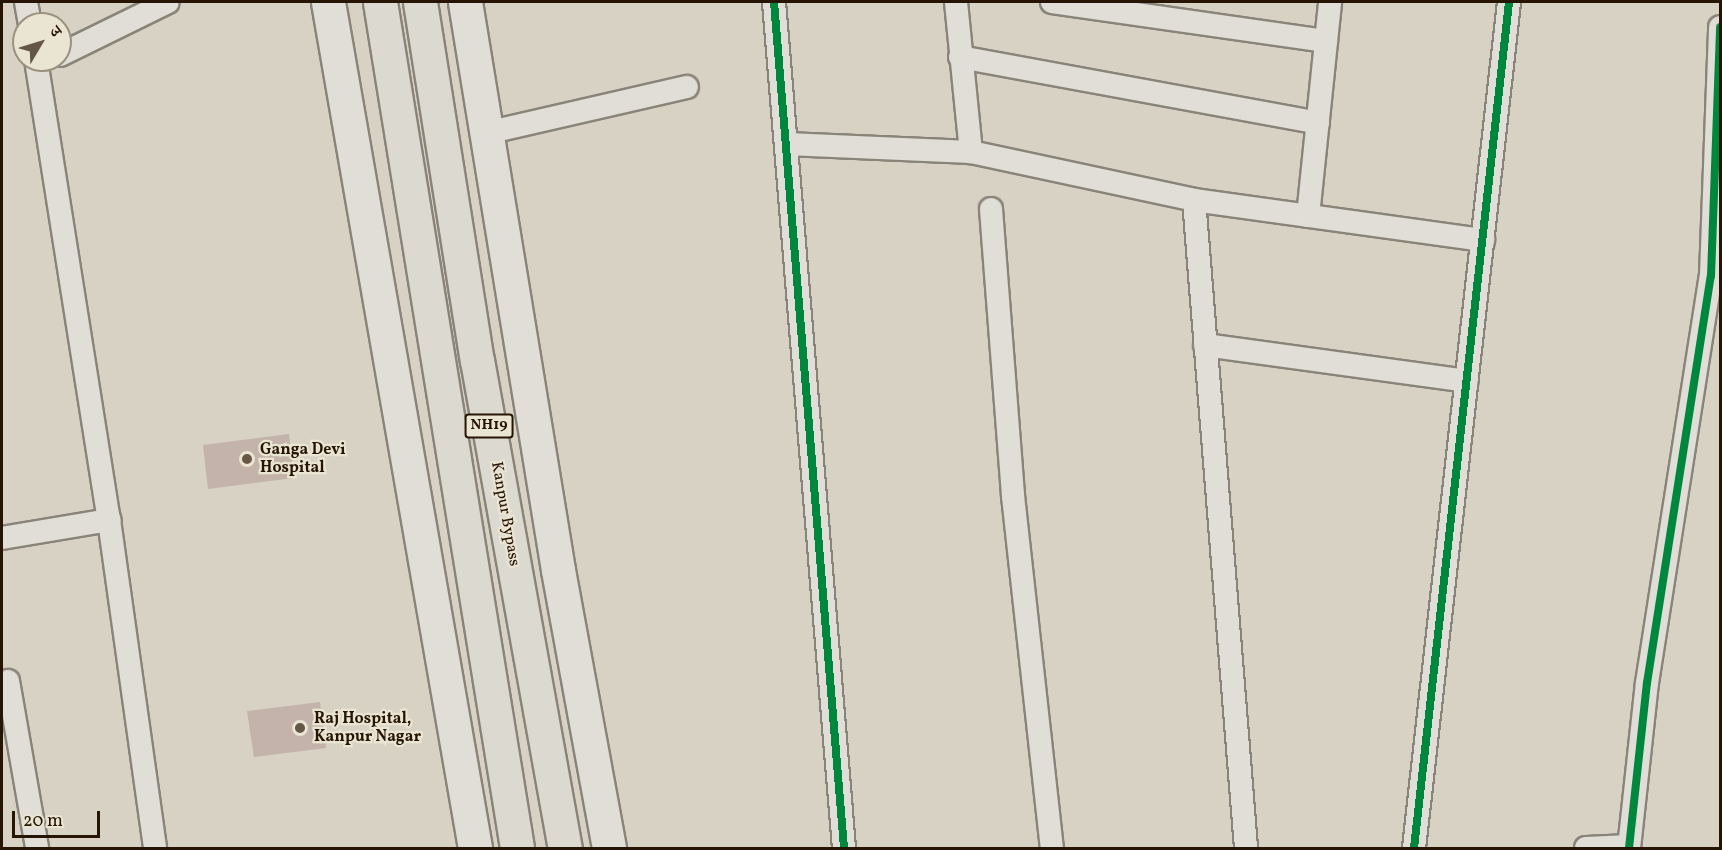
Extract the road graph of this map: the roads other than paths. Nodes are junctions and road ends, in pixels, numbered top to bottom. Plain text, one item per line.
1 (168, 2) edge
2 (328, 2) edge
3 (380, 2) edge
4 (420, 2) edge
5 (465, 2) edge
6 (774, 2) edge
7 (956, 2) edge
8 (1052, 2) edge
9 (1330, 2) edge
10 (1509, 2) edge
11 (1720, 27) edge
12 (1326, 41) junction
13 (72, 49) edge
14 (960, 57) junction
15 (42, 72) edge
16 (687, 87) dead end
17 (1318, 123) junction
18 (486, 133) junction
19 (786, 144) junction
20 (970, 152) junction
21 (1194, 200) junction
22 (990, 209) dead end
23 (1308, 216) junction
24 (1483, 240) junction
25 (1716, 276) edge
26 (1205, 345) junction
27 (1467, 381) junction
28 (109, 520) junction
29 (2, 538) edge
30 (8, 681) dead end
31 (1629, 847) edge
32 (37, 849) edge
33 (155, 849) edge
34 (475, 849) edge
35 (517, 849) edge
36 (565, 849) edge
37 (609, 849) edge
38 (844, 849) edge
39 (1052, 849) edge
40 (1246, 849) edge
41 (1414, 849) edge
42 (1586, 849) edge

1 - 13 street
2 - 34 main road
3 - 35 highway, NH19
4 - 36 highway, Kanpur Bypass / NH19
5 - 18 main road
6 - 19 street
7 - 14 street
8 - 12 street
9 - 12 street
10 - 24 street
11 - 25 street
12 - 17 street
14 - 17 street
14 - 20 street
15 - 28 street
16 - 18 street
17 - 23 street
18 - 37 main road
19 - 20 street
19 - 38 street
20 - 21 street
21 - 23 street
21 - 26 street
22 - 39 street
23 - 24 street
24 - 27 street
25 - 31 street
26 - 27 street
26 - 40 street
27 - 41 street
28 - 29 street
28 - 33 street
30 - 32 street
31 - 42 street

